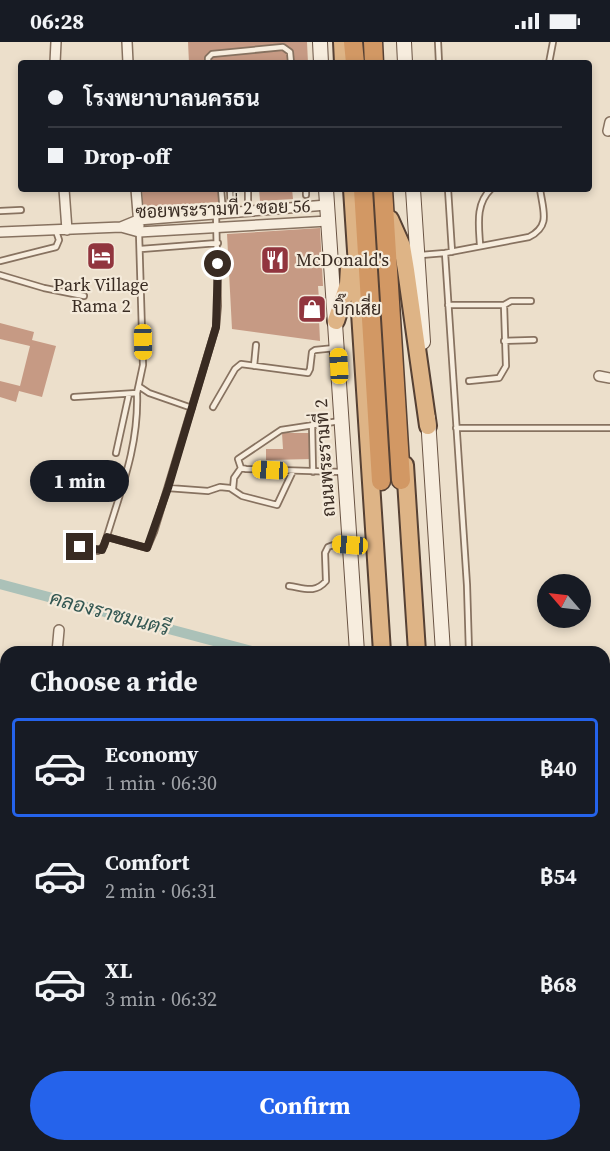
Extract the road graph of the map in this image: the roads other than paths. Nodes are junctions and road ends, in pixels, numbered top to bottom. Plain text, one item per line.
1 (56, 42) edge
2 (127, 42) edge
3 (320, 42) edge
4 (342, 42) edge
5 (353, 42) edge
6 (373, 42) edge
7 (378, 42) edge
8 (404, 42) edge
9 (438, 42) edge
10 (553, 42) edge
11 (55, 60) edge
12 (128, 60) edge
13 (208, 60) edge
14 (291, 60) edge
15 (321, 60) edge
16 (343, 60) edge
17 (355, 60) edge
18 (374, 60) edge
19 (380, 60) edge
20 (405, 60) edge
21 (439, 60) edge
22 (550, 60) edge
23 (64, 192) edge
24 (136, 192) edge
25 (221, 192) edge
26 (229, 192) edge
27 (248, 192) edge
28 (326, 192) edge
29 (352, 192) edge
30 (363, 192) edge
31 (382, 192) edge
32 (388, 192) edge
33 (413, 192) edge
34 (448, 192) edge
35 (488, 192) edge
36 (540, 192) edge
37 (248, 200) dead end
38 (327, 205) junction
39 (21, 210) dead end
40 (0, 211) edge
41 (223, 212) junction
42 (390, 219) junction
43 (138, 220) junction
44 (328, 221) junction
45 (120, 227) junction
46 (218, 227) junction
47 (355, 229) junction
48 (67, 230) junction
49 (56, 231) junction
50 (0, 232) edge
51 (139, 232) junction
52 (218, 243) junction
53 (480, 245) junction
54 (141, 249) junction
55 (452, 252) junction
56 (445, 253) junction
57 (418, 255) junction
58 (0, 261) edge
59 (0, 275) edge
60 (84, 296) dead end
61 (531, 301) dead end
62 (448, 305) junction
63 (504, 305) junction
64 (336, 321) junction
65 (534, 340) dead end
66 (504, 341) junction
67 (256, 345) dead end
68 (338, 348) junction
69 (254, 366) junction
70 (598, 376) dead end
71 (610, 378) edge
72 (469, 381) dead end
73 (140, 387) junction
74 (137, 393) junction
75 (129, 394) junction
76 (74, 397) dead end
77 (213, 407) dead end
78 (192, 408) junction
79 (342, 420) junction
80 (312, 425) junction
81 (428, 426) junction
82 (456, 428) junction
83 (610, 428) edge
84 (116, 453) dead end
85 (241, 468) junction
86 (293, 471) junction
87 (313, 472) junction
88 (345, 472) junction
89 (401, 480) dead end
90 (381, 481) dead end
91 (168, 488) junction
92 (233, 489) junction
93 (107, 537) junction
94 (350, 545) junction
95 (80, 547) dead end
96 (289, 586) dead end
97 (59, 630) dead end
98 (58, 646) edge
99 (357, 646) edge
100 (382, 646) edge
101 (417, 646) edge
102 (443, 646) edge
103 (469, 646) edge

1 - 11 street
2 - 12 street
3 - 15 main road
4 - 16 highway
5 - 17 highway
6 - 18 highway
7 - 19 highway
8 - 20 main road
9 - 21 lane
10 - 22 lane
13 - 14 lane
23 - 48 street
24 - 43 street
25 - 41 lane
26 - 41 lane
27 - 37 lane
28 - 38 main road, ถนนพระรามที่ 2
29 - 47 highway
30 - 90 highway
31 - 89 highway
32 - 42 highway
33 - 57 main road
34 - 55 lane
35 - 53 lane
36 - 53 lane
38 - 41 street, ซอยพระรามที่ 2 ซอย 56
38 - 44 main road, ถนนพระรามที่ 2
39 - 40 lane
41 - 43 street, ซอยพระรามที่ 2 ซอย 56
41 - 46 lane
42 - 81 highway
42 - 101 highway
43 - 45 street, ซอยพระรามที่ 2 ซอย 56
43 - 51 street
44 - 46 street, ซอยพระรามที่ 2 ซอย 56
44 - 64 main road, ถนนพระรามที่ 2
45 - 48 street, ซอยพระรามที่ 2 ซอย 56
45 - 51 street, ซอยพระรามที่ 2 ซอย 56
46 - 51 street, ซอยพระรามที่ 2 ซอย 56
46 - 52 lane
47 - 64 highway
47 - 100 highway
48 - 49 street, ซอยพระรามที่ 2 ซอย 56
49 - 50 street, ซอยพระรามที่ 2 ซอย 56
49 - 58 lane
51 - 54 lane
52 - 54 lane
52 - 78 lane
53 - 55 lane
54 - 73 lane
55 - 56 lane
56 - 57 lane
56 - 62 lane
57 - 81 main road
59 - 60 lane
61 - 63 lane
62 - 63 lane
62 - 82 lane
63 - 66 lane
64 - 68 main road, ถนนพระรามที่ 2
65 - 66 lane
66 - 72 lane
67 - 69 lane
68 - 69 lane
68 - 79 main road, ถนนพระรามที่ 2
69 - 77 lane
70 - 71 street
73 - 74 lane
73 - 78 lane
74 - 75 lane
74 - 93 lane
75 - 76 lane
75 - 84 lane
78 - 91 lane
79 - 80 lane
79 - 88 main road, ถนนพระรามที่ 2
80 - 85 lane
80 - 87 lane
81 - 102 main road
82 - 83 lane
82 - 103 lane
85 - 86 lane
85 - 92 lane
86 - 87 lane
86 - 92 lane
87 - 88 lane
88 - 94 main road, ถนนพระรามที่ 2
91 - 92 lane
91 - 93 lane
93 - 95 lane
94 - 96 lane
94 - 99 main road, ถนนพระรามที่ 2
97 - 98 street

